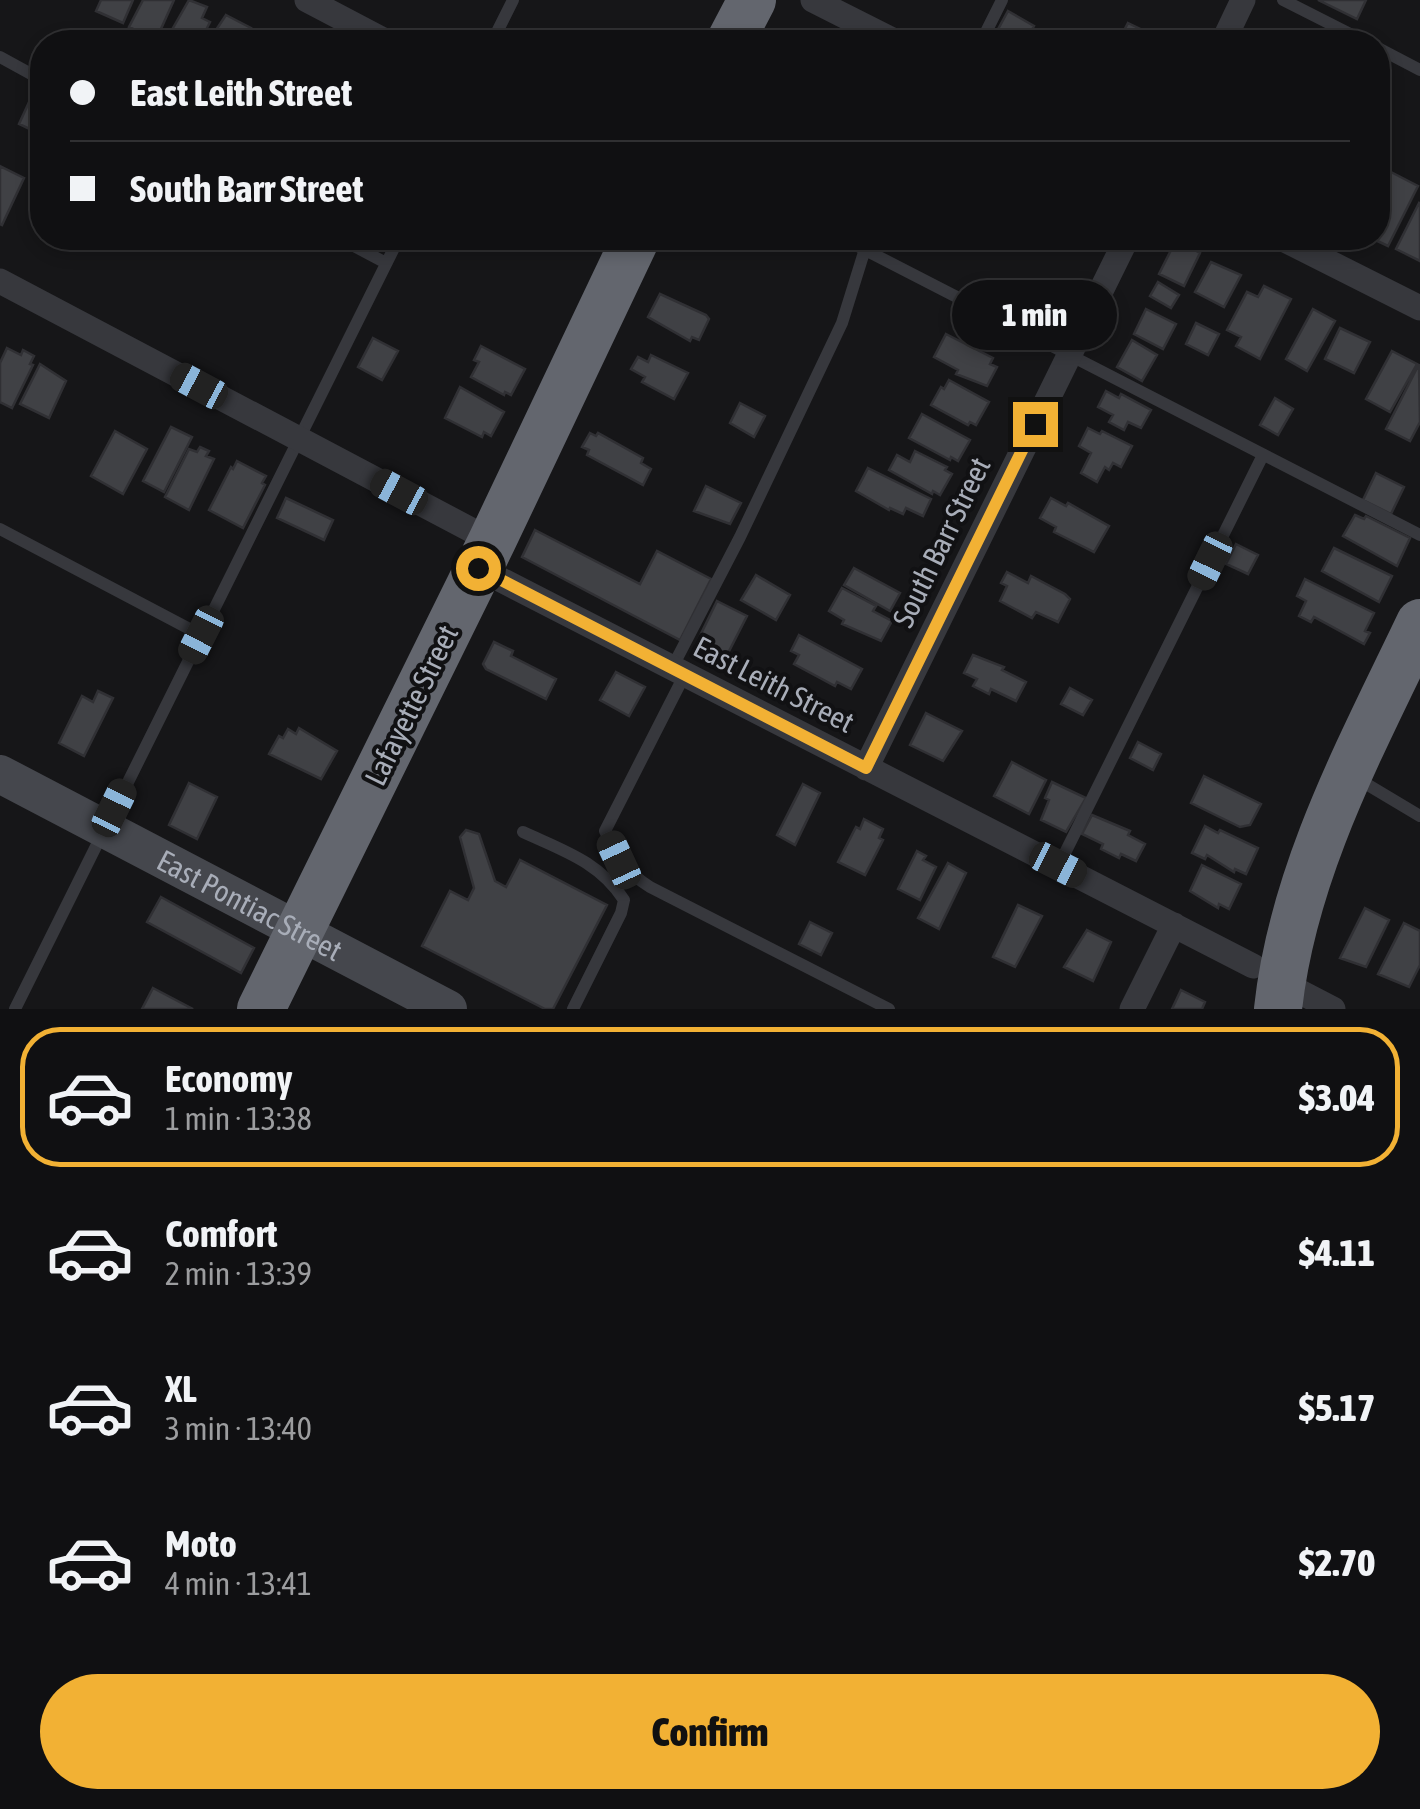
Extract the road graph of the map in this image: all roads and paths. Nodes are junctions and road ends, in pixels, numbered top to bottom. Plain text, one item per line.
1 (307, 0) edge
2 (512, 0) edge
3 (752, 0) edge
4 (812, 0) edge
5 (1002, 0) edge
6 (1243, 0) edge
7 (1282, 0) edge
8 (364, 30) edge
9 (498, 30) edge
10 (736, 30) edge
11 (872, 30) edge
12 (987, 30) edge
13 (1228, 30) edge
14 (1342, 30) edge
15 (1390, 54) edge
16 (0, 57) edge
17 (1420, 70) edge
18 (30, 73) edge
19 (362, 250) edge
20 (393, 250) edge
21 (630, 250) edge
22 (865, 250) edge
23 (867, 250) edge
24 (1121, 250) edge
25 (1305, 250) edge
26 (386, 263) junction
27 (0, 281) edge
28 (1420, 308) edge
29 (1070, 353) junction
30 (298, 439) junction
31 (1263, 455) junction
32 (0, 529) edge
33 (1420, 535) edge
34 (485, 554) junction
35 (1420, 624) edge
36 (201, 635) junction
37 (678, 671) junction
38 (866, 768) junction
39 (0, 774) edge
40 (1348, 774) junction
41 (1420, 816) edge
42 (104, 829) junction
43 (523, 832) dead end
44 (1058, 865) junction
45 (1174, 925) junction
46 (300, 932) junction
47 (1271, 986) edge
48 (15, 1009) edge
49 (261, 1009) edge
50 (448, 1009) edge
51 (573, 1009) edge
52 (889, 1009) edge
53 (1132, 1009) edge
54 (1333, 1009) edge

1 - 8 street
2 - 9 lane
3 - 10 highway
4 - 11 street
5 - 12 lane
6 - 13 street
7 - 14 lane
15 - 17 lane
16 - 18 lane
19 - 26 lane
20 - 26 lane
21 - 34 highway, Lafayette Street
22 - 37 lane
23 - 29 lane
24 - 29 street, South Barr Street
25 - 28 street
26 - 30 lane
27 - 30 street, East Leith Street
29 - 31 lane
29 - 38 street, South Barr Street
30 - 34 street, East Leith Street
30 - 36 lane
31 - 33 lane
31 - 44 lane
32 - 36 lane
34 - 37 street, East Leith Street
34 - 46 highway, Lafayette Street
35 - 40 highway
36 - 42 lane
37 - 38 street, East Leith Street
37 - 52 lane
38 - 44 street, East Leith Street
39 - 42 main road, East Pontiac Street
40 - 41 lane
40 - 47 highway
42 - 46 main road, East Pontiac Street
42 - 48 lane
43 - 51 lane
44 - 45 street, East Leith Street
45 - 47 street, East Leith Street
45 - 53 street
46 - 49 highway, Lafayette Street
46 - 50 main road, East Pontiac Street
47 - 54 street, East Leith Street

